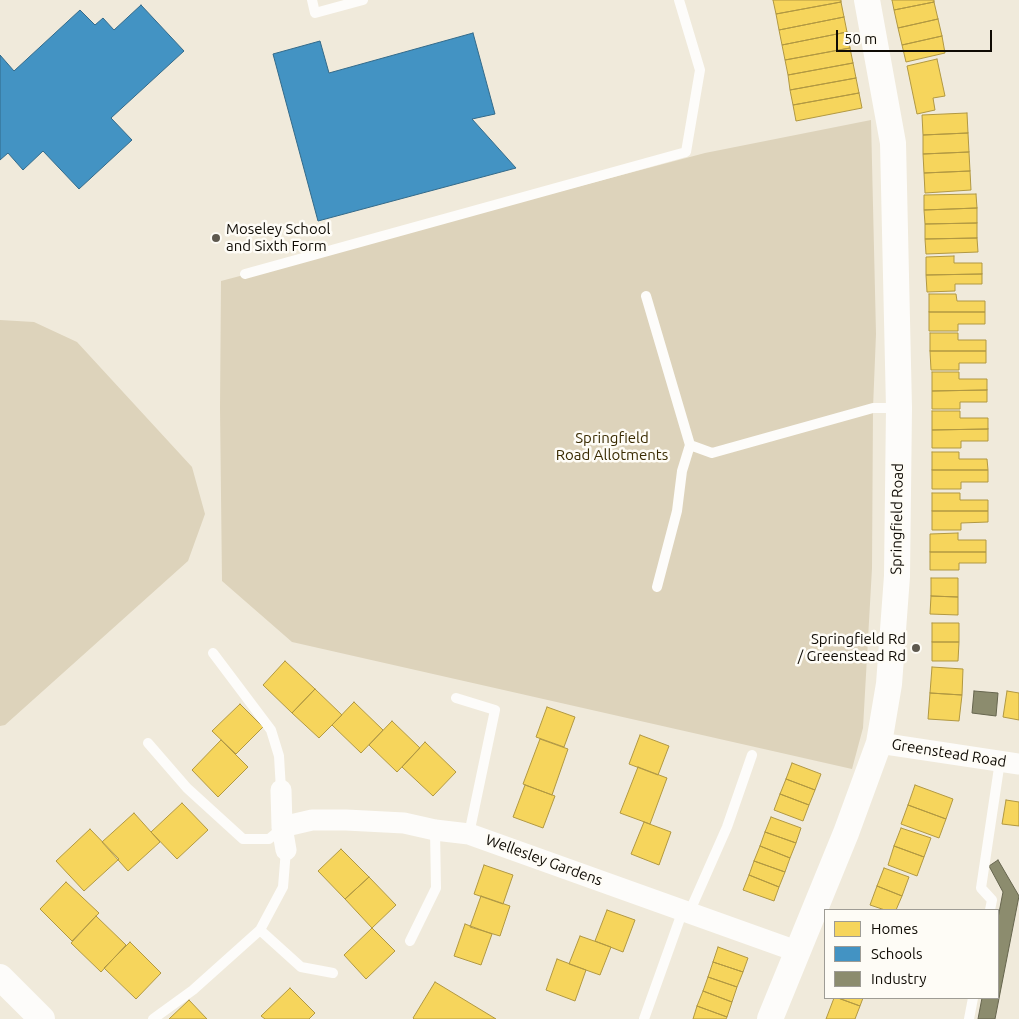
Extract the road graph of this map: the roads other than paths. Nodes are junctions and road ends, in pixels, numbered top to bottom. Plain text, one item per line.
1 (312, 0) edge
2 (363, 0) edge
3 (679, 0) edge
4 (867, 0) edge
5 (245, 274) dead end
6 (646, 296) dead end
7 (898, 408) junction
8 (690, 445) junction
9 (657, 587) dead end
10 (214, 653) dead end
11 (456, 698) dead end
12 (879, 742) junction
13 (148, 743) dead end
14 (752, 755) dead end
15 (1009, 762) edge
16 (281, 790) joint
17 (282, 827) junction
18 (435, 830) junction
19 (469, 834) junction
20 (286, 850) joint
21 (990, 909) edge
22 (686, 911) junction
23 (260, 930) junction
24 (410, 941) dead end
25 (796, 951) junction
26 (333, 973) dead end
27 (0, 976) edge
28 (973, 999) edge
29 (42, 1019) edge
30 (153, 1019) edge
31 (644, 1019) edge
32 (770, 1019) edge
33 (969, 1019) edge

1 - 2 lane
3 - 5 lane
4 - 7 street, Springfield Road
6 - 8 lane
7 - 8 lane
7 - 12 street, Springfield Road
8 - 9 lane
10 - 16 lane
11 - 19 lane
12 - 15 street, Greenstead Road
12 - 25 street, Springfield Road
13 - 17 lane
14 - 22 lane
15 - 21 lane
16 - 17 street
17 - 18 street, Wellesley Gardens
17 - 20 street
18 - 19 street, Wellesley Gardens
18 - 24 lane
19 - 22 street, Wellesley Gardens
20 - 23 lane
22 - 25 street, Wellesley Gardens
22 - 31 lane
23 - 26 lane
23 - 30 lane
25 - 32 street, Springfield Road
27 - 29 street
28 - 33 lane

